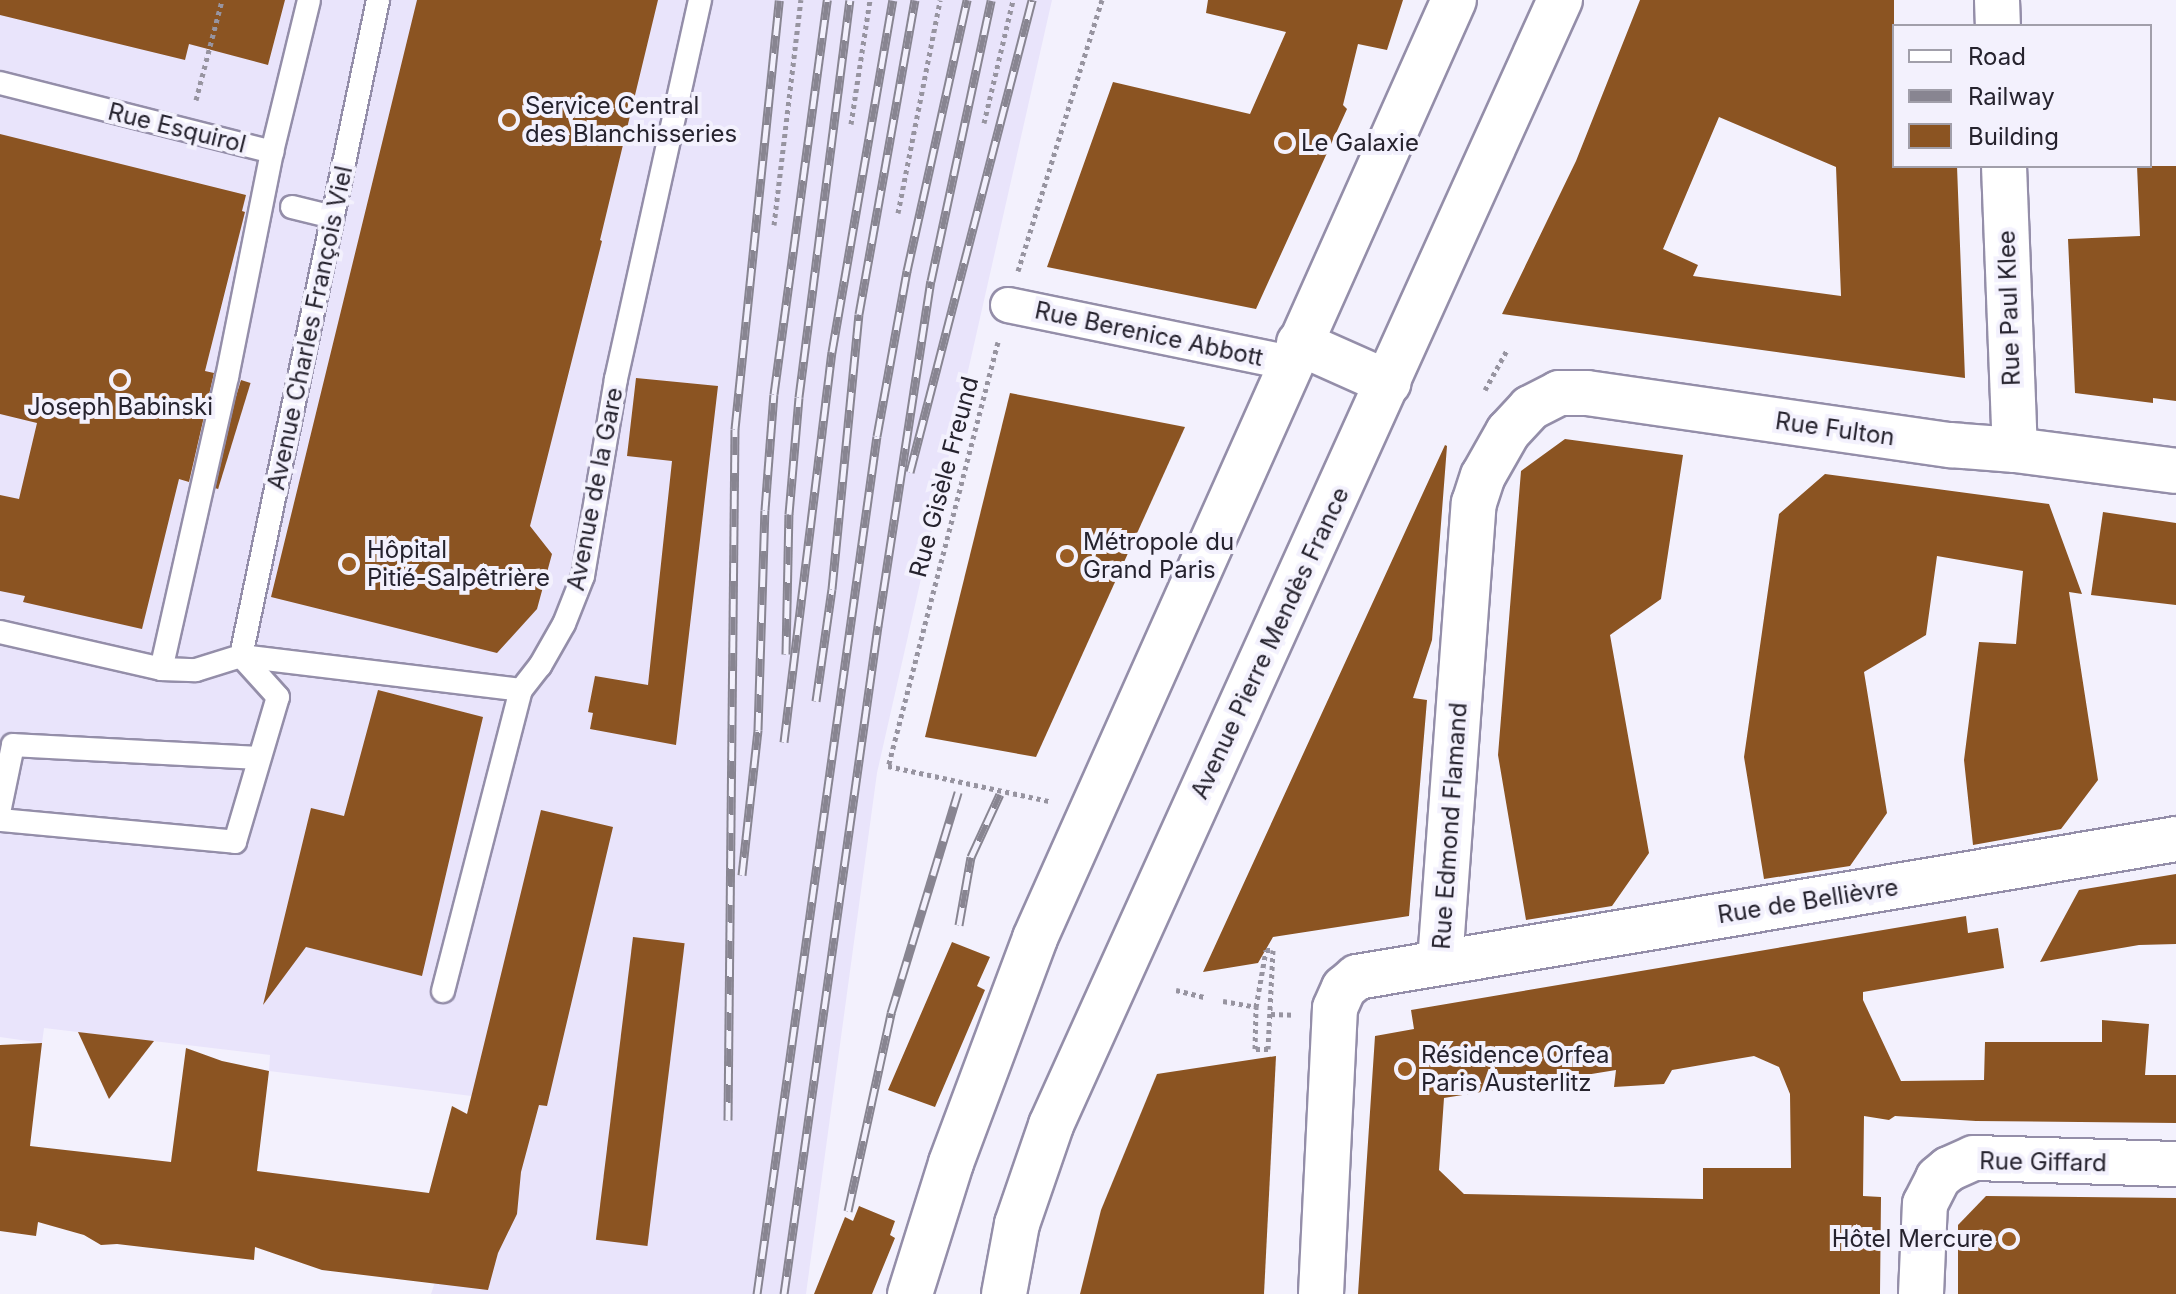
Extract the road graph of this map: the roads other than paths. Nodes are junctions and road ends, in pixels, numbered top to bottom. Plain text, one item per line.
1 (309, 0) edge
2 (378, 0) edge
3 (700, 0) edge
4 (1454, 0) edge
5 (1560, 0) edge
6 (1997, 0) edge
7 (1998, 24) edge
8 (0, 83) edge
9 (272, 152) junction
10 (2004, 168) edge
11 (292, 207) dead end
12 (333, 217) junction
13 (1008, 305) road end
14 (1294, 353) junction
15 (1389, 383) junction
16 (1508, 432) joint
17 (2015, 450) junction
18 (2176, 471) edge
19 (0, 632) edge
20 (241, 656) junction
21 (161, 669) junction
22 (521, 690) junction
23 (258, 758) junction
24 (0, 808) edge
25 (0, 820) edge
26 (2176, 839) edge
27 (1440, 962) junction
28 (443, 991) dead end
29 (2176, 1164) edge
30 (910, 1294) edge
31 (1004, 1294) edge
32 (1321, 1294) edge
33 (1921, 1294) edge

1 - 9 lane
2 - 12 lane, Avenue Charles François Viel
3 - 22 lane, Avenue de la Gare
4 - 14 street
5 - 15 street, Avenue Pierre Mendès France
6 - 7 street
8 - 9 lane, Rue Esquirol
9 - 21 lane, Rue Esquirol
10 - 17 street, Rue Paul Klee
11 - 12 lane
12 - 20 lane, Avenue Charles François Viel
13 - 14 street, Rue Berenice Abbott
14 - 15 street
14 - 30 street
15 - 31 street, Avenue Pierre Mendès France
16 - 17 street, Rue Fulton
16 - 27 street, Rue Edmond Flamand
17 - 18 street, Rue Fulton
19 - 21 lane
20 - 21 lane
20 - 22 lane
20 - 23 lane
22 - 28 lane
23 - 24 lane
23 - 25 lane
26 - 27 street, Rue de Bellièvre
27 - 32 street, Rue Edmond Flamand
29 - 33 street, Rue Giffard

